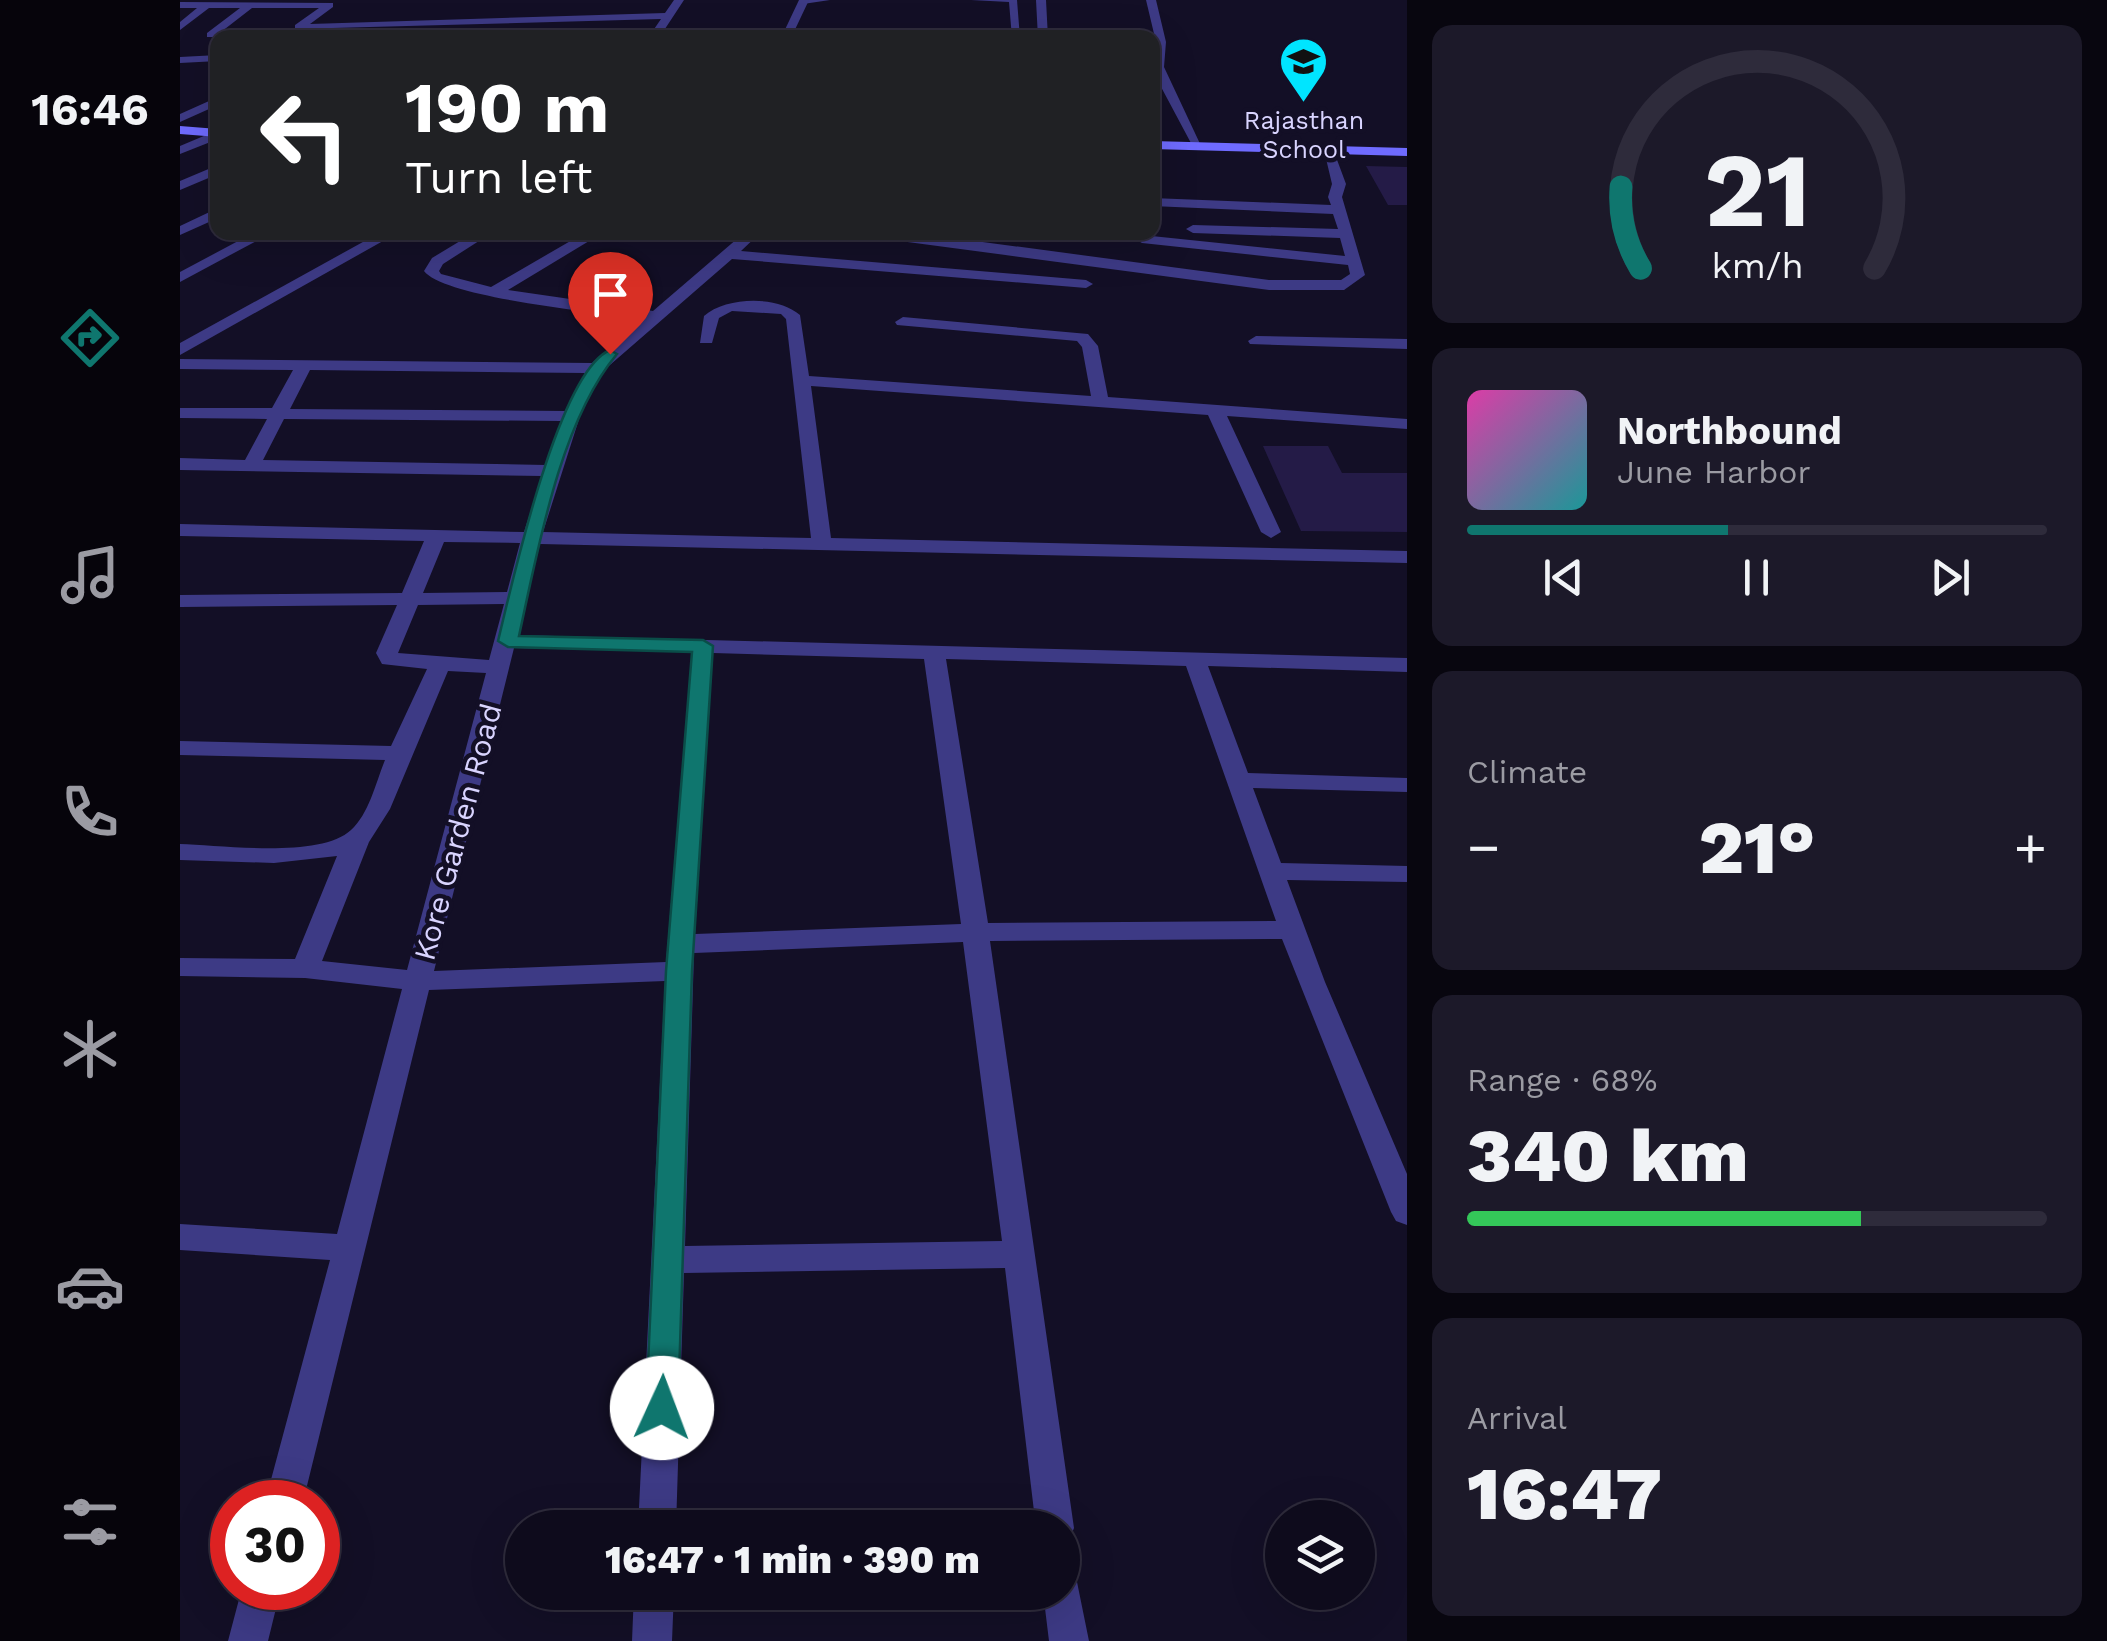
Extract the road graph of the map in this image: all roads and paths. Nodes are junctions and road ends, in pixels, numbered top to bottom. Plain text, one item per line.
1 (678, 0) edge
2 (826, 0) edge
3 (975, 0) edge
4 (1042, 0) edge
5 (1152, 0) edge
6 (804, 1) edge
7 (180, 5) edge
8 (250, 5) junction
9 (288, 5) junction
10 (207, 6) junction
11 (275, 16) dead end
12 (668, 16) junction
13 (262, 26) dead end
14 (180, 28) edge
15 (218, 30) edge
16 (257, 30) edge
17 (295, 30) edge
18 (358, 30) edge
19 (658, 30) edge
20 (790, 30) edge
21 (1015, 30) edge
22 (1043, 30) edge
23 (1156, 30) edge
24 (210, 58) edge
25 (180, 60) edge
26 (1160, 75) edge
27 (210, 105) edge
28 (180, 118) edge
29 (180, 130) edge
30 (210, 132) edge
31 (210, 137) edge
32 (1160, 144) edge
33 (1198, 146) junction
34 (180, 150) edge
35 (1327, 150) junction
36 (1407, 152) edge
37 (210, 173) edge
38 (184, 184) edge
39 (210, 187) edge
40 (1160, 202) edge
41 (1340, 210) junction
42 (210, 216) edge
43 (180, 231) edge
44 (1160, 233) edge
45 (1348, 234) junction
46 (1160, 235) edge
47 (251, 240) edge
48 (378, 240) edge
49 (472, 240) edge
50 (582, 240) edge
51 (744, 240) edge
52 (923, 240) edge
53 (727, 254) junction
54 (1354, 261) junction
55 (180, 278) edge
56 (1086, 284) dead end
57 (493, 292) junction
58 (655, 316) junction
59 (904, 322) dead end
60 (706, 340) dead end
61 (1256, 340) dead end
62 (1407, 344) edge
63 (180, 350) edge
64 (180, 364) edge
65 (304, 365) junction
66 (596, 368) junction
67 (800, 380) junction
68 (1100, 400) junction
69 (1215, 410) junction
70 (180, 413) edge
71 (280, 414) junction
72 (570, 416) junction
73 (1407, 424) edge
74 (180, 464) edge
75 (251, 466) junction
76 (553, 471) junction
77 (180, 530) edge
78 (1271, 532) dead end
79 (436, 537) junction
80 (532, 540) junction
81 (822, 546) junction
82 (1407, 557) edge
83 (517, 598) junction
84 (409, 599) junction
85 (180, 601) edge
86 (508, 641) junction
87 (703, 646) junction
88 (934, 650) junction
89 (1194, 658) junction
90 (440, 664) junction
91 (1407, 665) edge
92 (500, 667) junction
93 (180, 748) edge
94 (400, 753) junction
95 (1238, 780) junction
96 (1407, 784) edge
97 (357, 839) junction
98 (180, 852) edge
99 (1271, 871) junction
100 (1407, 874) edge
101 (1292, 930) junction
102 (975, 932) junction
103 (680, 958) junction
104 (180, 967) edge
105 (305, 969) junction
106 (419, 981) junction
107 (1407, 1212) edge
108 (180, 1237) edge
109 (350, 1248) junction
110 (1020, 1254) junction
111 (668, 1260) junction
112 (290, 1480) edge
113 (658, 1510) edge
114 (1052, 1510) edge
115 (256, 1610) edge
116 (653, 1610) edge
117 (1065, 1610) edge
118 (248, 1641) edge
119 (652, 1641) edge
120 (1069, 1641) edge

1 - 12 street
2 - 6 lane
3 - 21 lane
4 - 22 street
5 - 23 street
6 - 20 street
7 - 10 street
8 - 9 street
8 - 10 street
8 - 15 street
9 - 11 street
9 - 17 street
10 - 14 street
12 - 18 street
12 - 19 street
13 - 16 street
24 - 25 street
26 - 33 street
27 - 28 street
29 - 30 street
31 - 34 street
32 - 33 street
33 - 35 street
35 - 36 street
35 - 41 street
37 - 38 street
38 - 39 street
40 - 41 street
41 - 45 street
42 - 43 street
44 - 45 street
45 - 54 street
46 - 54 street
47 - 55 street
48 - 63 street
49 - 57 street
50 - 57 street
51 - 53 street, Kore Garden Road
52 - 54 street
53 - 56 street
53 - 58 street, Kore Garden Road
57 - 58 street
58 - 66 street, Kore Garden Road
59 - 68 street
60 - 67 street
61 - 62 street
64 - 65 street
65 - 66 street
65 - 71 street
66 - 72 street, Kore Garden Road
67 - 68 street
67 - 81 street
68 - 69 street
69 - 73 street
69 - 78 street
70 - 71 street
71 - 72 street
71 - 75 street
72 - 76 street, Kore Garden Road
74 - 75 street
75 - 76 street
76 - 80 street, Kore Garden Road
77 - 79 street
79 - 80 street
79 - 84 street
80 - 81 street
80 - 83 street, Kore Garden Road
81 - 82 street
83 - 84 street
83 - 86 street, Kore Garden Road
84 - 85 street
84 - 90 street
86 - 87 street
86 - 92 street, Kore Garden Road
87 - 88 street
87 - 103 street
88 - 89 street
88 - 102 street
89 - 91 street
89 - 95 street
90 - 92 street
90 - 94 street
92 - 106 street, Kore Garden Road
93 - 94 street
94 - 97 street
95 - 96 street
95 - 99 street
97 - 98 street
97 - 105 street
99 - 100 street
99 - 101 street
101 - 102 street
101 - 107 street
102 - 103 street
102 - 110 street
103 - 106 street
103 - 111 street
104 - 105 street
105 - 106 street
106 - 109 street, Kore Garden Road
108 - 109 street
109 - 112 street, Kore Garden Road
110 - 111 street
110 - 114 street
111 - 113 street
115 - 118 street
116 - 119 street
117 - 120 street

